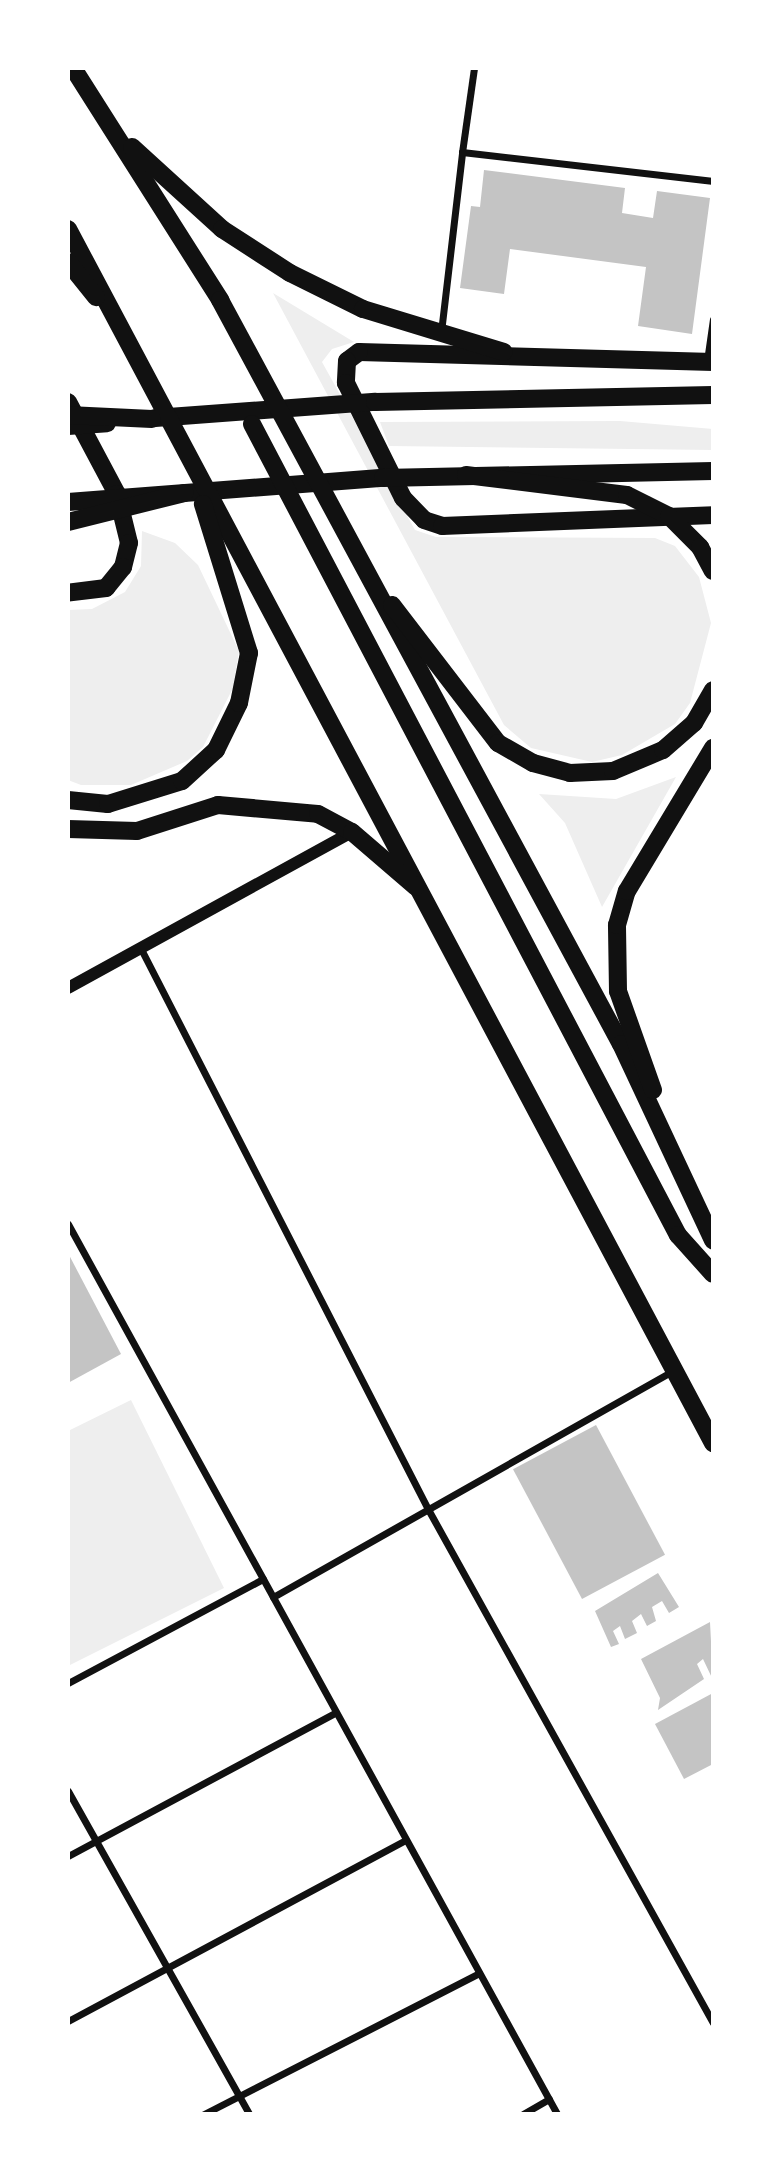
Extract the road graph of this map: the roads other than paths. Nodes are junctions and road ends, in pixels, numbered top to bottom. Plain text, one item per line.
1 (73, 68) edge
2 (474, 68) edge
3 (103, 116) junction
4 (463, 152) junction
5 (713, 181) edge
6 (68, 229) edge
7 (68, 262) edge
8 (713, 318) edge
9 (122, 330) junction
10 (441, 337) junction
11 (504, 352) junction
12 (710, 361) edge
13 (713, 395) edge
14 (68, 402) edge
15 (68, 415) edge
16 (152, 419) junction
17 (252, 424) dead end
18 (68, 426) edge
19 (189, 456) junction
20 (713, 471) edge
21 (466, 475) junction
22 (184, 493) junction
23 (68, 502) edge
24 (713, 515) edge
25 (68, 522) edge
26 (353, 552) junction
27 (713, 570) edge
28 (68, 593) edge
29 (713, 690) edge
30 (713, 748) edge
31 (68, 800) edge
32 (68, 829) edge
33 (352, 832) junction
34 (429, 899) junction
35 (141, 949) junction
36 (68, 988) edge
37 (662, 1124) junction
38 (68, 1224) edge
39 (713, 1240) edge
40 (713, 1275) edge
41 (675, 1369) junction
42 (713, 1443) edge
43 (429, 1511) junction
44 (263, 1579) junction
45 (273, 1597) junction
46 (68, 1683) edge
47 (336, 1712) junction
48 (68, 1791) edge
49 (406, 1840) junction
50 (95, 1841) junction
51 (68, 1856) edge
52 (168, 1968) junction
53 (479, 1973) junction
54 (68, 2021) edge
55 (713, 2023) edge
56 (239, 2095) junction
57 (549, 2099) junction
58 (204, 2114) edge
59 (249, 2114) edge
60 (523, 2114) edge
61 (557, 2114) edge

1 - 3 main road
2 - 4 street
3 - 10 main road
3 - 26 main road
4 - 5 street
4 - 10 street
6 - 9 main road
7 - 9 main road
8 - 12 street
9 - 19 main road
10 - 11 main road
11 - 12 main road
11 - 24 main road
13 - 16 main road
14 - 28 main road
15 - 16 main road
16 - 18 main road
17 - 40 main road
19 - 31 main road
19 - 34 main road
20 - 21 main road
21 - 22 main road
21 - 27 main road
22 - 23 main road
22 - 25 main road
26 - 29 main road
26 - 37 main road
30 - 37 main road
32 - 33 main road
33 - 34 main road
33 - 35 street
34 - 41 main road
35 - 36 street
35 - 43 street
37 - 39 main road
38 - 44 street
41 - 42 main road
41 - 43 street
43 - 45 street
43 - 55 street
44 - 45 street
44 - 46 street
45 - 47 street
47 - 49 street
47 - 50 street
48 - 50 street
49 - 52 street
49 - 53 street
50 - 51 street
50 - 52 street
52 - 54 street
52 - 56 street
53 - 56 street
53 - 57 street
56 - 58 street
56 - 59 street
57 - 60 street
57 - 61 street

